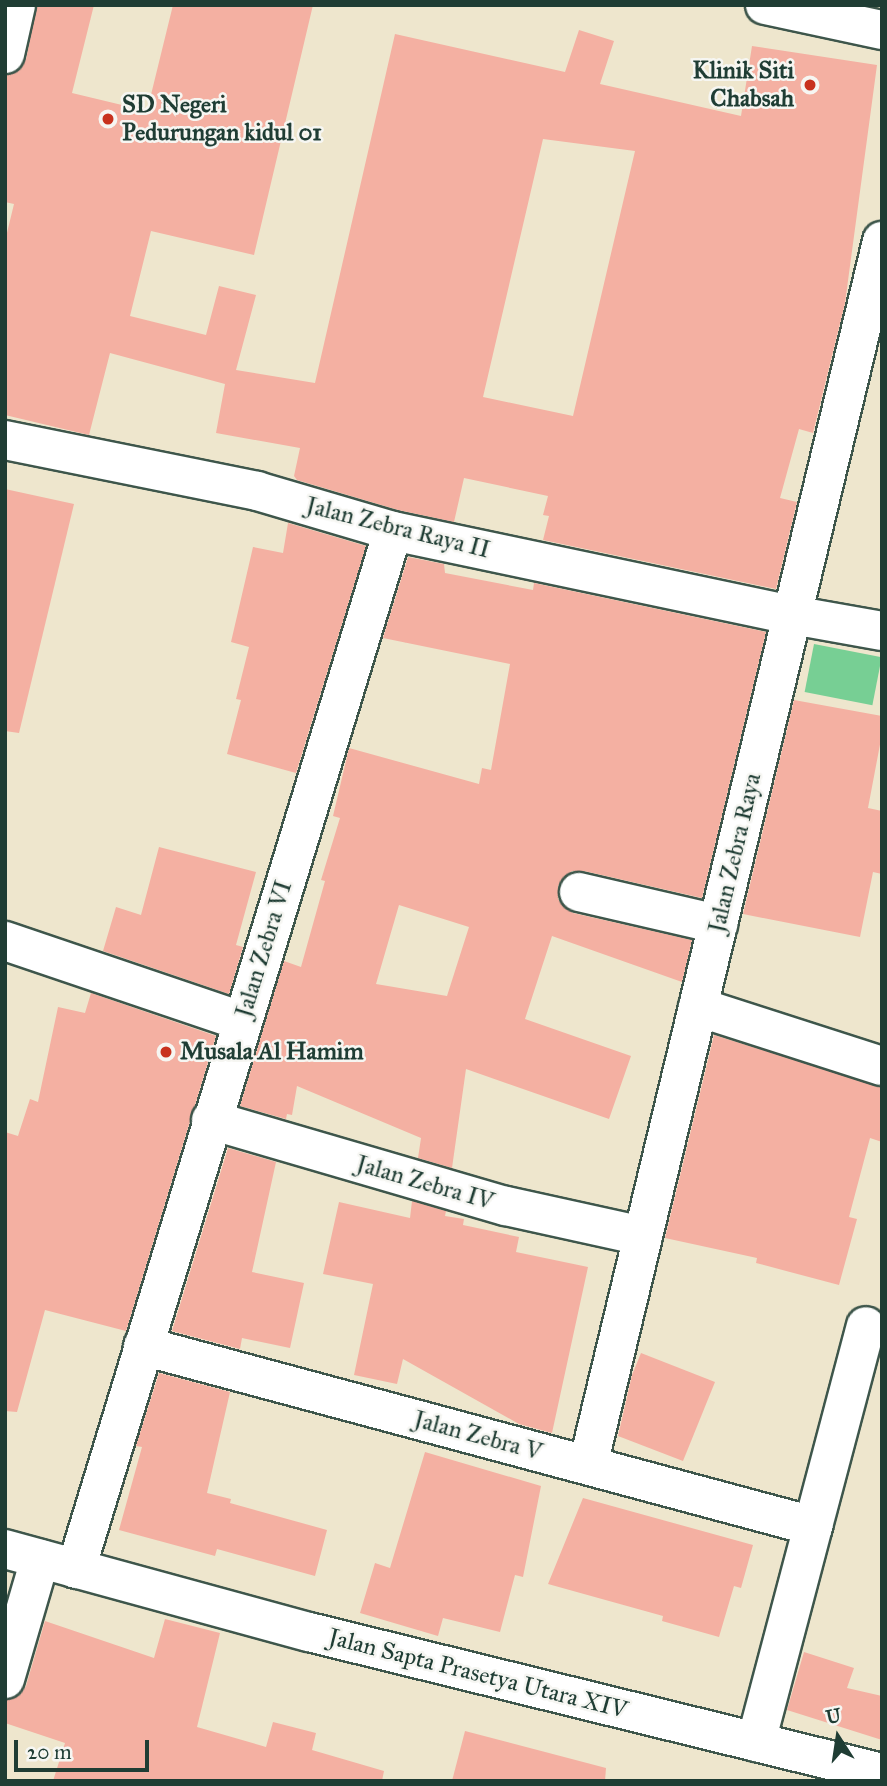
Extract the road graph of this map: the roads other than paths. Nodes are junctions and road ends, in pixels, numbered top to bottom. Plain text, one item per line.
1 (16, 5) edge
2 (765, 5) edge
3 (882, 30) edge
4 (5, 54) edge
5 (882, 241) edge
6 (5, 439) edge
7 (393, 531) junction
8 (792, 615) junction
9 (882, 631) edge
10 (579, 892) dead end
11 (718, 924) junction
12 (5, 941) edge
13 (698, 1007) junction
14 (242, 1021) junction
15 (882, 1066) edge
16 (211, 1120) junction
17 (643, 1236) junction
18 (866, 1326) dead end
19 (143, 1346) junction
20 (588, 1465) junction
21 (813, 1526) junction
22 (40, 1559) edge
23 (5, 1679) edge
24 (756, 1742) junction
25 (882, 1773) edge

1 - 4 street
2 - 3 street
5 - 8 street, Jalan Zebra Raya
6 - 7 street, Jalan Zebra Raya II
7 - 8 street, Jalan Zebra Raya II
7 - 14 street, Jalan Zebra VI
8 - 9 street, Jalan Zebra Raya II
8 - 11 street, Jalan Zebra Raya
10 - 11 street
11 - 13 street, Jalan Zebra Raya
12 - 14 street
13 - 15 street
13 - 17 street, Jalan Zebra Raya
14 - 16 street, Jalan Zebra VI
16 - 17 street, Jalan Zebra IV
16 - 19 street, Jalan Zebra VI
17 - 20 street, Jalan Zebra Raya
18 - 21 street
19 - 20 street, Jalan Zebra V
19 - 22 street, Jalan Zebra VI
20 - 21 street, Jalan Zebra V
21 - 24 street
22 - 23 street, Jalan Zebra VI
22 - 24 street, Jalan Sapta Prasetya Utara XIV
24 - 25 street, Jalan Sapta Prasetya Utara XIV

